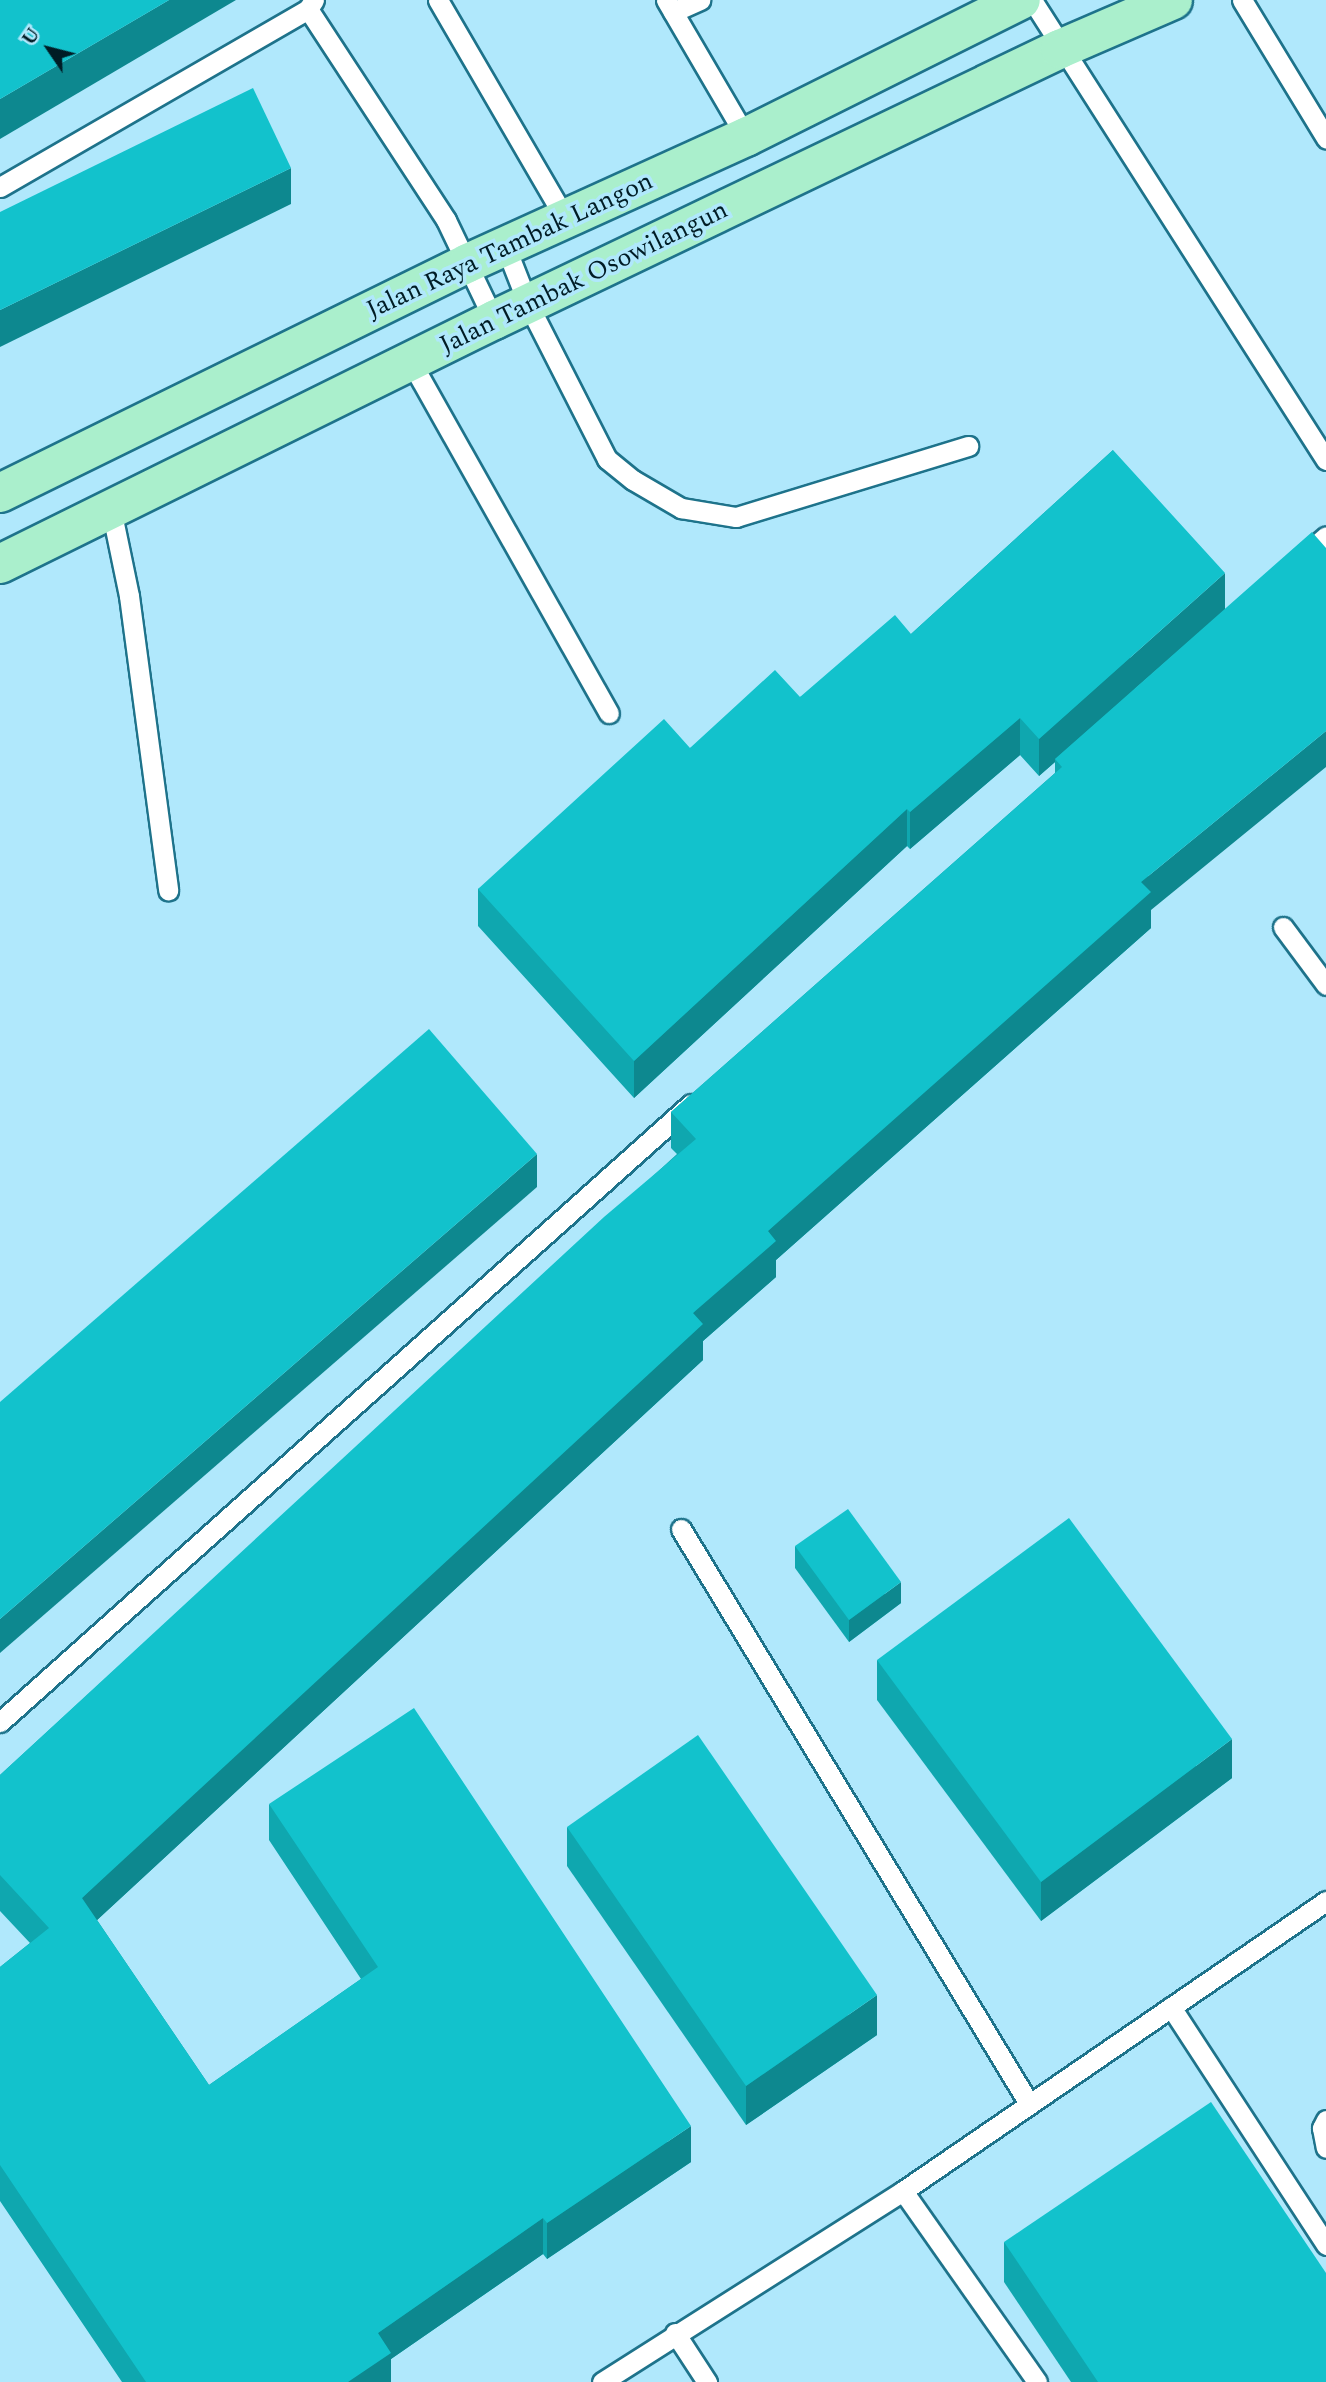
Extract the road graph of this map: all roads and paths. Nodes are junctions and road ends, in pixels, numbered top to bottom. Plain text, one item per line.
1 (438, 0) edge
2 (700, 0) edge
3 (1021, 0) edge
4 (1032, 0) edge
5 (1173, 0) edge
6 (1242, 0) edge
7 (311, 4) edge
8 (669, 6) edge
9 (1060, 49) junction
10 (746, 137) junction
11 (1326, 138) edge
12 (0, 187) edge
13 (566, 220) junction
14 (506, 248) junction
15 (467, 263) junction
16 (528, 304) junction
17 (494, 320) junction
18 (411, 362) junction
19 (968, 446) dead end
20 (1326, 460) edge
21 (0, 493) edge
22 (111, 509) junction
23 (1326, 536) edge
24 (0, 564) edge
25 (1284, 573) edge
26 (608, 713) dead end
27 (168, 890) dead end
28 (1283, 927) dead end
29 (1326, 985) edge
30 (704, 1092) edge
31 (681, 1529) dead end
32 (0, 1722) edge
33 (1326, 1901) edge
34 (1171, 2007) junction
35 (1028, 2102) junction
36 (1326, 2120) edge
37 (1326, 2148) edge
38 (903, 2191) junction
39 (1326, 2245) edge
40 (675, 2333) junction
41 (602, 2382) edge
42 (707, 2382) edge
43 (1037, 2382) edge

1 - 13 lane
2 - 8 lane
3 - 10 highway, Jalan Raya Tambak Langon
4 - 9 lane
5 - 9 highway, Jalan Tambak Osowilangun
6 - 11 lane
7 - 12 lane
7 - 15 lane
8 - 10 lane
9 - 16 highway, Jalan Tambak Osowilangun
9 - 20 lane
10 - 13 highway, Jalan Raya Tambak Langon
13 - 14 highway, Jalan Raya Tambak Langon
14 - 15 highway, Jalan Raya Tambak Langon
14 - 16 lane
15 - 17 lane
15 - 21 highway, Jalan Raya Tambak Langon
16 - 17 highway, Jalan Tambak Osowilangun
16 - 19 lane
17 - 18 highway, Jalan Tambak Osowilangun
18 - 22 highway, Jalan Tambak Osowilangun
18 - 26 lane
22 - 24 highway, Jalan Tambak Osowilangun
22 - 27 lane
23 - 25 lane
28 - 29 lane
30 - 32 lane
31 - 35 lane
33 - 34 lane
34 - 35 lane
34 - 39 lane
35 - 38 lane
36 - 37 lane
38 - 40 lane
38 - 43 lane
40 - 41 lane
40 - 42 lane

